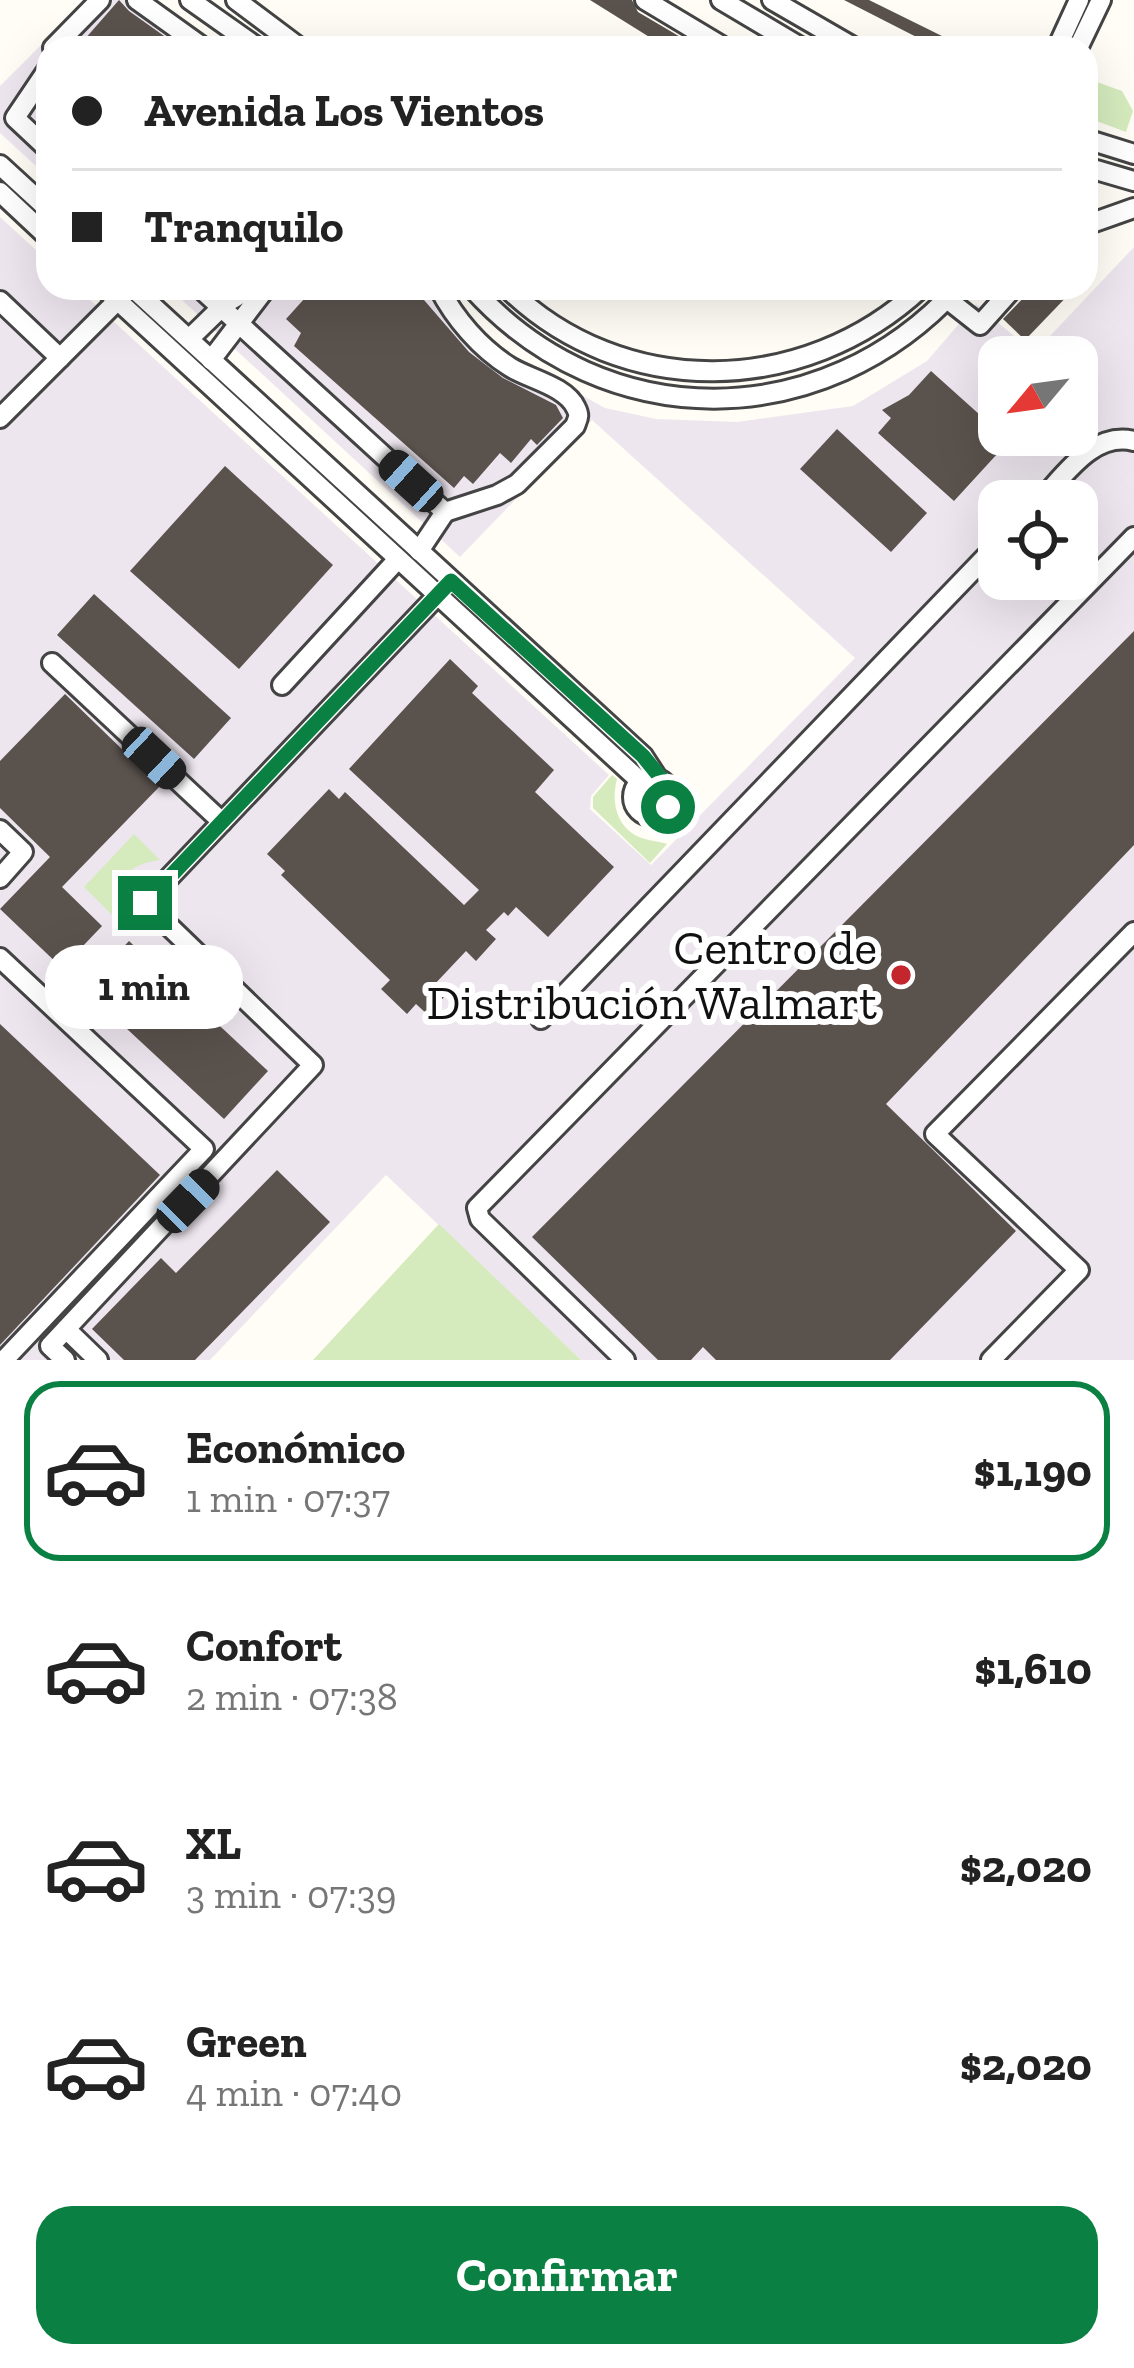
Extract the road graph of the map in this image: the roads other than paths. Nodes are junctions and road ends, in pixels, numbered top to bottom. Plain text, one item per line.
1 (100, 0) edge
2 (137, 0) edge
3 (190, 0) edge
4 (236, 0) edge
5 (645, 0) edge
6 (721, 0) edge
7 (772, 0) edge
8 (1079, 0) edge
9 (1101, 0) edge
10 (65, 36) edge
11 (187, 36) edge
12 (241, 36) edge
13 (284, 36) edge
14 (705, 36) edge
15 (782, 36) edge
16 (835, 36) edge
17 (1062, 36) edge
18 (1084, 36) edge
19 (36, 86) edge
20 (14, 118) junction
21 (0, 135) edge
22 (36, 137) edge
23 (1098, 144) edge
24 (1134, 154) edge
25 (0, 165) edge
26 (1126, 179) edge
27 (0, 192) edge
28 (36, 198) edge
29 (1134, 208) edge
30 (1112, 217) junction
31 (1098, 222) edge
32 (36, 226) edge
33 (113, 300) edge
34 (130, 300) edge
35 (134, 300) edge
36 (213, 300) edge
37 (232, 300) edge
38 (258, 300) edge
39 (446, 300) edge
40 (485, 300) edge
41 (521, 300) edge
42 (905, 300) edge
43 (944, 300) edge
44 (958, 300) edge
45 (1002, 300) edge
46 (0, 301) edge
47 (221, 307) junction
48 (241, 325) junction
49 (189, 339) junction
50 (60, 358) junction
51 (211, 359) junction
52 (0, 418) edge
53 (1134, 441) edge
54 (1060, 480) edge
55 (445, 512) junction
56 (1134, 537) edge
57 (419, 551) junction
58 (398, 559) junction
59 (978, 565) edge
60 (444, 588) junction
61 (52, 663) dead end
62 (282, 685) dead end
63 (649, 780) dead end
64 (222, 822) junction
65 (0, 830) edge
66 (0, 878) edge
67 (1134, 932) edge
68 (0, 958) edge
69 (541, 1019) dead end
70 (66, 1329) junction
71 (4, 1360) edge
72 (64, 1360) edge
73 (98, 1360) edge
74 (625, 1360) edge
75 (992, 1360) edge

1 - 10 street
2 - 11 street
3 - 12 street
4 - 13 street
5 - 14 street
6 - 15 street
7 - 16 street
8 - 17 street
9 - 18 street
19 - 20 street
20 - 21 street
20 - 22 street
23 - 24 street
25 - 28 street
26 - 30 street
27 - 32 street
29 - 30 street
30 - 31 street
33 - 50 street
34 - 58 street
35 - 49 street
36 - 47 street
37 - 47 street
38 - 48 street
39 - 55 street
40 - 43 street
41 - 42 street
44 - 45 street
46 - 50 street
47 - 48 street
47 - 49 street
48 - 51 street
48 - 55 street
49 - 51 street
50 - 52 street
51 - 57 street
53 - 54 street
55 - 57 street
56 - 74 street
57 - 60 street
58 - 60 street
58 - 62 street
59 - 69 street
60 - 63 street
60 - 64 street
61 - 64 street
64 - 70 street
65 - 66 street
67 - 75 street
68 - 71 street
70 - 72 street
70 - 73 street

